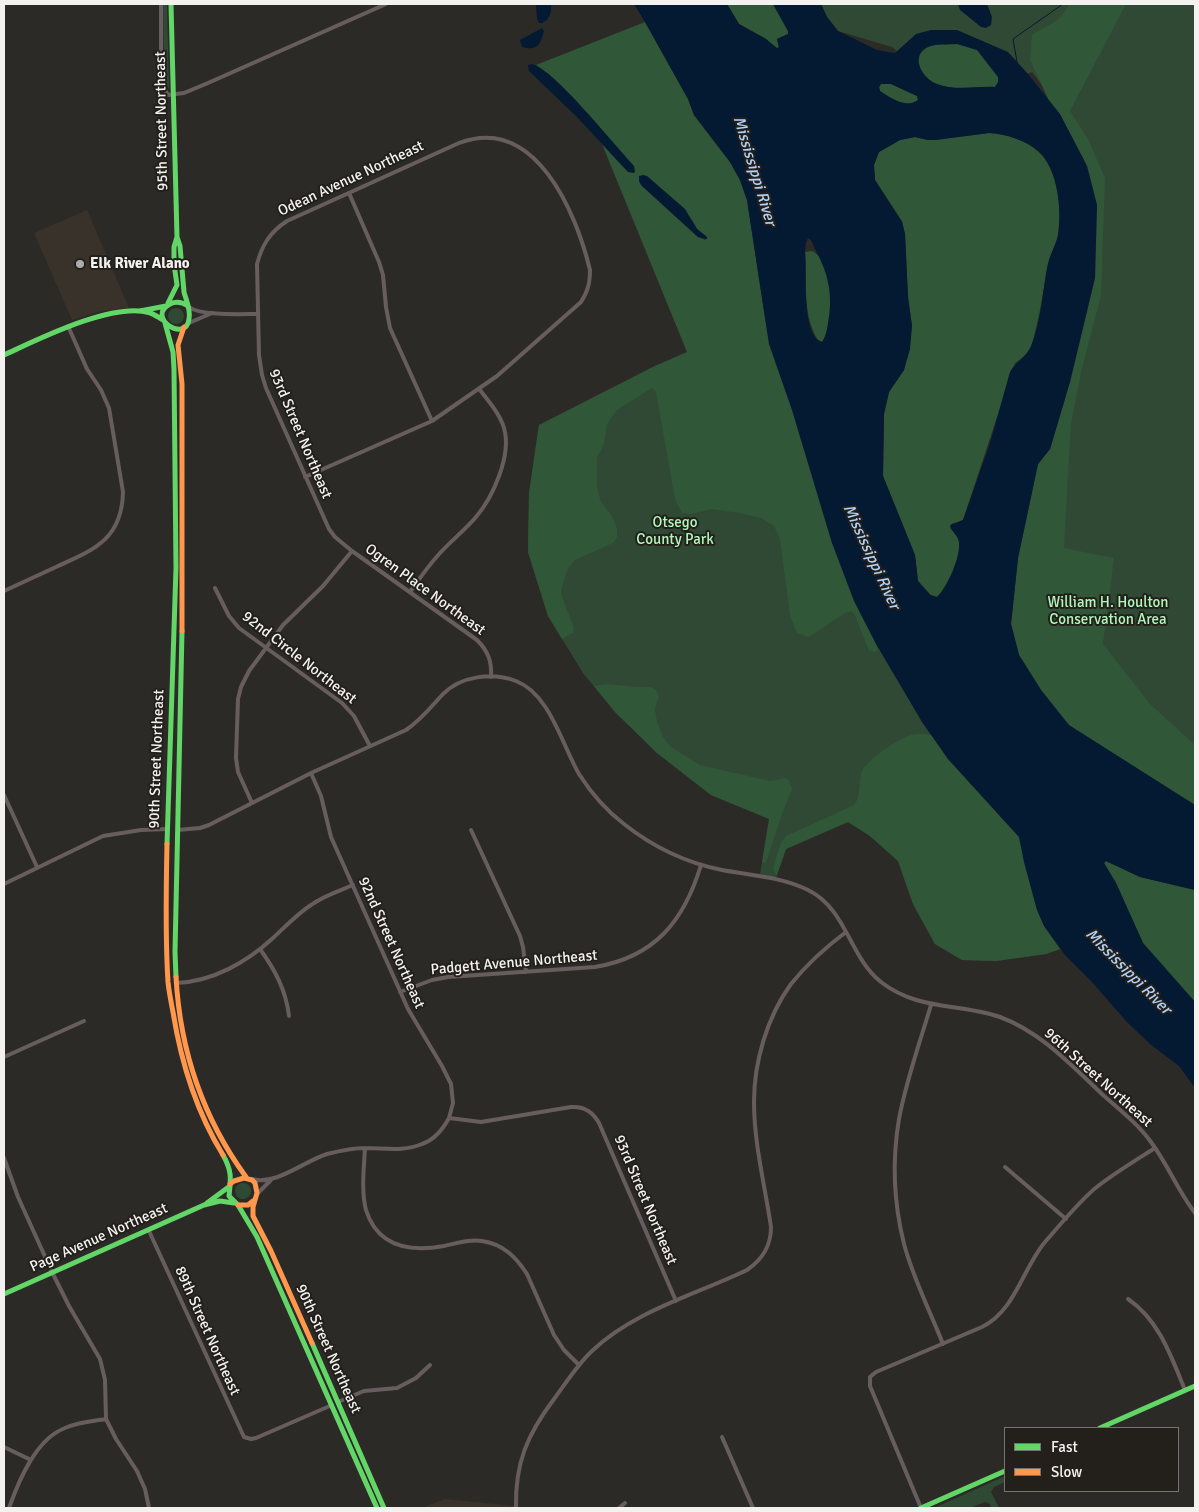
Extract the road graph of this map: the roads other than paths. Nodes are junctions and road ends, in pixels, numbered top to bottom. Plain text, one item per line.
1 (161, 4) edge
2 (171, 4) edge
3 (386, 4) edge
4 (174, 95) junction
5 (349, 193) junction
6 (178, 237) junction
7 (166, 306) junction
8 (188, 306) junction
9 (140, 312) junction
10 (212, 313) junction
11 (258, 314) junction
12 (164, 323) junction
13 (68, 326) junction
14 (184, 326) junction
15 (4, 355) edge
16 (480, 390) junction
17 (432, 421) junction
18 (305, 477) junction
19 (352, 551) junction
20 (215, 588) dead end
21 (4, 591) edge
22 (410, 592) junction
23 (265, 648) junction
24 (491, 677) junction
25 (370, 746) junction
26 (311, 773) junction
27 (4, 795) edge
28 (252, 803) junction
29 (168, 817) junction
30 (178, 828) junction
31 (471, 830) dead end
32 (167, 831) junction
33 (178, 840) junction
34 (702, 865) junction
35 (37, 867) junction
36 (4, 884) edge
37 (353, 885) junction
38 (846, 932) junction
39 (260, 949) junction
40 (526, 972) junction
41 (176, 983) junction
42 (400, 992) junction
43 (931, 1005) junction
44 (289, 1016) dead end
45 (84, 1021) dead end
46 (4, 1057) edge
47 (449, 1118) junction
48 (365, 1148) junction
49 (1155, 1148) junction
50 (4, 1158) edge
51 (1005, 1167) dead end
52 (248, 1178) junction
53 (271, 1180) junction
54 (230, 1185) junction
55 (257, 1195) junction
56 (254, 1200) junction
57 (237, 1204) junction
58 (204, 1205) junction
59 (1195, 1213) edge
60 (1066, 1219) junction
61 (149, 1231) junction
62 (52, 1272) junction
63 (4, 1294) edge
64 (1128, 1299) dead end
65 (676, 1300) junction
66 (943, 1344) junction
67 (430, 1365) dead end
68 (579, 1365) junction
69 (1195, 1386) edge
70 (1185, 1390) junction
71 (338, 1402) junction
72 (332, 1405) junction
73 (106, 1418) junction
74 (1102, 1427) edge
75 (722, 1437) dead end
76 (4, 1447) edge
77 (31, 1460) junction
78 (1004, 1470) edge
79 (625, 1503) dead end
80 (9, 1508) edge
81 (149, 1508) edge
82 (377, 1508) edge
83 (384, 1508) edge
84 (516, 1508) edge
85 (619, 1508) edge
86 (753, 1508) edge
87 (921, 1508) edge

1 - 4 street
2 - 4 main road, 95th Street Northeast
3 - 4 street
4 - 6 main road, 95th Street Northeast
5 - 11 street, Odean Avenue Northeast
5 - 16 street, Odean Avenue Northeast
5 - 17 street
6 - 7 main road
6 - 8 main road
7 - 8 main road
7 - 9 main road
7 - 12 main road
8 - 10 street
8 - 14 main road
9 - 12 main road
9 - 13 main road
10 - 11 street
10 - 14 street
11 - 18 street, 93rd Street Northeast
12 - 14 main road
12 - 29 main road, 90th Street Northeast
13 - 15 main road
13 - 21 street
14 - 30 main road, 90th Street Northeast
16 - 17 street
16 - 22 street
17 - 18 street
18 - 19 street, 93rd Street Northeast
19 - 22 street, Ogren Place Northeast
19 - 23 street
20 - 23 street, 92nd Circle Northeast
22 - 24 street, Ogren Place Northeast
23 - 25 street, 92nd Circle Northeast
23 - 28 street
24 - 25 street, 96th Street Northeast
24 - 34 street, 96th Street Northeast
25 - 26 street, 96th Street Northeast
26 - 28 street, 96th Street Northeast
26 - 37 street, 92nd Street Northeast
27 - 35 street
28 - 30 street, 96th Street Northeast
29 - 30 main road
29 - 32 main road, 90th Street Northeast
30 - 33 main road, 90th Street Northeast
31 - 40 street
32 - 33 main road
32 - 35 street
32 - 54 main road, 90th Street Northeast
33 - 41 main road, 90th Street Northeast
34 - 38 street, 96th Street Northeast
34 - 40 street, Padgett Avenue Northeast
35 - 36 street
37 - 39 street
37 - 42 street, 92nd Street Northeast
38 - 43 street, 96th Street Northeast
38 - 65 street
39 - 41 street
39 - 44 street
40 - 42 street, Padgett Avenue Northeast
41 - 52 main road, 90th Street Northeast
42 - 47 street, 92nd Street Northeast
43 - 49 street, 96th Street Northeast
43 - 66 street
45 - 46 street
47 - 48 street
47 - 65 street, 93rd Street Northeast
48 - 53 street
48 - 68 street
49 - 59 street, 96th Street Northeast
49 - 60 street
50 - 62 street
51 - 60 street
52 - 53 street
52 - 54 main road
52 - 55 main road
53 - 55 street
54 - 57 main road
54 - 58 main road, Page Avenue Northeast
55 - 56 main road
56 - 57 main road
56 - 71 main road, 90th Street Northeast
57 - 58 main road, Page Avenue Northeast
57 - 72 main road, 90th Street Northeast
58 - 61 main road, Page Avenue Northeast
60 - 66 street
61 - 62 main road, Page Avenue Northeast
61 - 72 street, 89th Street Northeast
62 - 63 main road, Page Avenue Northeast
62 - 73 street
64 - 70 street
65 - 68 street
66 - 87 street
67 - 71 street
68 - 84 street
69 - 70 main road
70 - 74 main road
71 - 83 main road, 90th Street Northeast
72 - 82 main road, 90th Street Northeast
73 - 77 street
73 - 81 street
75 - 86 street
76 - 77 street
77 - 80 street
78 - 87 main road
79 - 85 street

